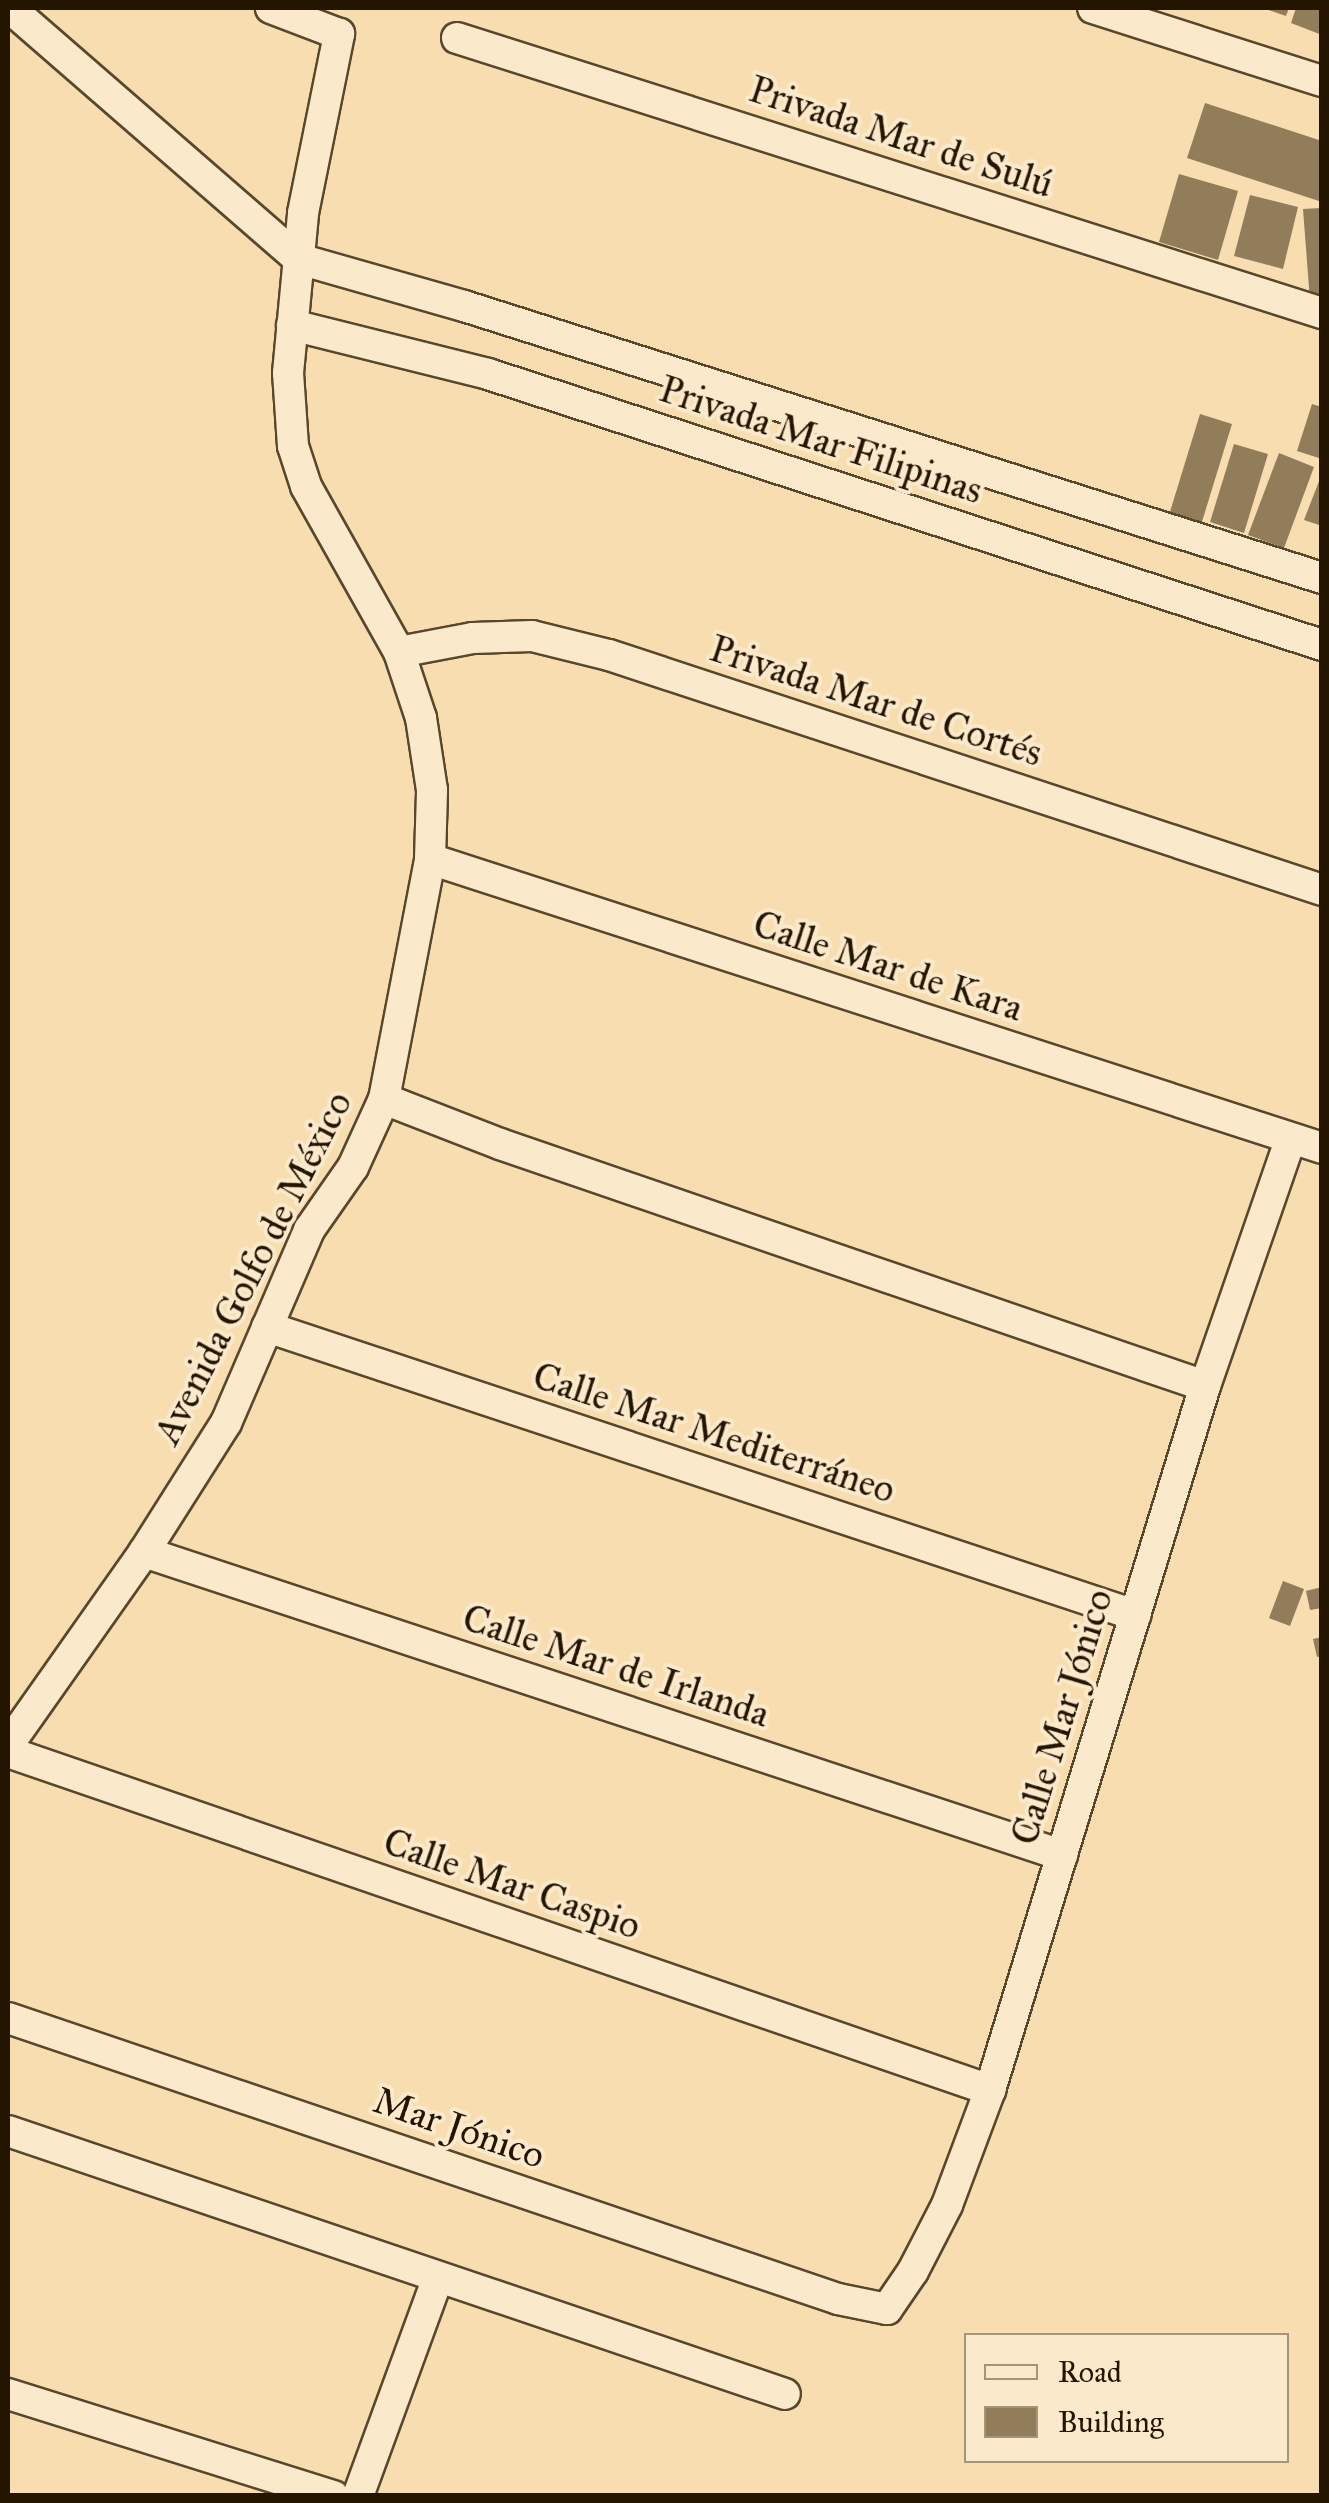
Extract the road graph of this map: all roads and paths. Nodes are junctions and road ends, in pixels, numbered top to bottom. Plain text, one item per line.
1 (10, 8) edge
2 (271, 8) edge
3 (1093, 8) edge
4 (457, 38) dead end
5 (1322, 81) edge
6 (299, 259) junction
7 (1322, 312) edge
8 (292, 324) junction
9 (1322, 578) edge
10 (1322, 645) edge
11 (399, 652) junction
12 (430, 859) junction
13 (1322, 890) edge
14 (384, 1100) junction
15 (1291, 1138) junction
16 (1322, 1148) edge
17 (267, 1327) junction
18 (1206, 1386) junction
19 (144, 1552) junction
20 (1135, 1615) junction
21 (8, 1749) edge
22 (1062, 1855) junction
23 (8, 2018) edge
24 (990, 2090) junction
25 (8, 2131) edge
26 (438, 2277) junction
27 (887, 2309) joint
28 (8, 2394) edge
29 (785, 2394) dead end
30 (332, 2496) edge
31 (358, 2496) edge

1 - 6 street
2 - 6 street, Avenida Golfo de México
3 - 5 street
4 - 7 street, Privada Mar de Sulú
6 - 8 street, Avenida Golfo de México
6 - 9 street, Privada Mar Filipinas
8 - 10 street, Privada Mar Filipinas
8 - 11 street, Avenida Golfo de México
11 - 12 street, Avenida Golfo de México
11 - 13 street, Privada Mar de Cortés
12 - 14 street, Avenida Golfo de México
12 - 15 street, Calle Mar de Kara
14 - 17 street, Avenida Golfo de México
14 - 18 street
15 - 16 street, Calle Mar de Kara
15 - 18 street, Calle Mar Jónico
17 - 19 street, Avenida Golfo de México
17 - 20 street, Calle Mar Mediterráneo
18 - 20 street, Calle Mar Jónico
19 - 21 street, Avenida Golfo de México
19 - 22 street, Calle Mar de Irlanda
20 - 22 street, Calle Mar Jónico
21 - 24 street, Calle Mar Caspio
22 - 24 street, Calle Mar Jónico
23 - 27 street, Mar Jónico
24 - 27 street, Calle Mar Jónico
25 - 26 street
26 - 29 street
26 - 31 street
28 - 30 street

